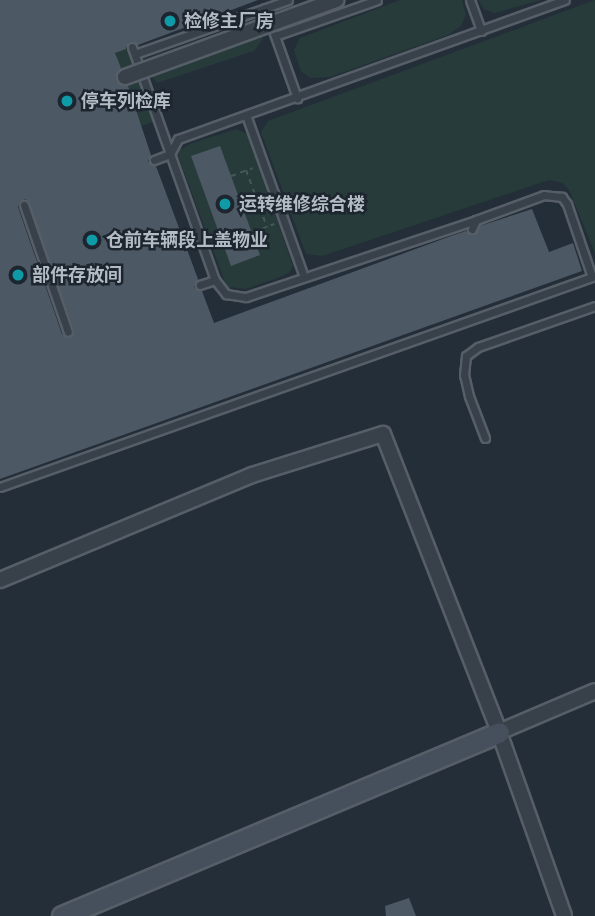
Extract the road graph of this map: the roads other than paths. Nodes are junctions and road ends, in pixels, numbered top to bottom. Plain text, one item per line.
1 (288, 0) edge
2 (336, 0) edge
3 (377, 0) edge
4 (470, 0) edge
5 (565, 0) edge
6 (265, 8) junction
7 (481, 31) junction
8 (275, 36) junction
9 (125, 77) dead end
10 (297, 98) junction
11 (246, 115) junction
12 (170, 154) junction
13 (154, 160) dead end
14 (24, 205) dead end
15 (476, 220) junction
16 (472, 229) dead end
17 (304, 277) junction
18 (215, 280) junction
19 (594, 281) edge
20 (200, 285) dead end
21 (595, 306) edge
22 (68, 332) dead end
23 (485, 438) dead end
24 (0, 487) edge
25 (0, 580) edge
26 (595, 691) edge
27 (499, 732) junction
28 (62, 916) edge
29 (564, 916) edge

1 - 6 lane
2 - 9 street, bridge
3 - 8 lane
4 - 7 lane
5 - 7 lane
6 - 8 lane
6 - 12 lane
7 - 10 lane
8 - 10 lane
10 - 11 lane
11 - 12 lane
11 - 17 lane
12 - 13 lane
12 - 18 lane
14 - 22 lane
15 - 16 lane
15 - 17 lane
15 - 19 lane
17 - 18 lane
18 - 20 lane
19 - 24 lane
21 - 23 lane
25 - 27 street
26 - 27 street
27 - 28 street
27 - 29 street

